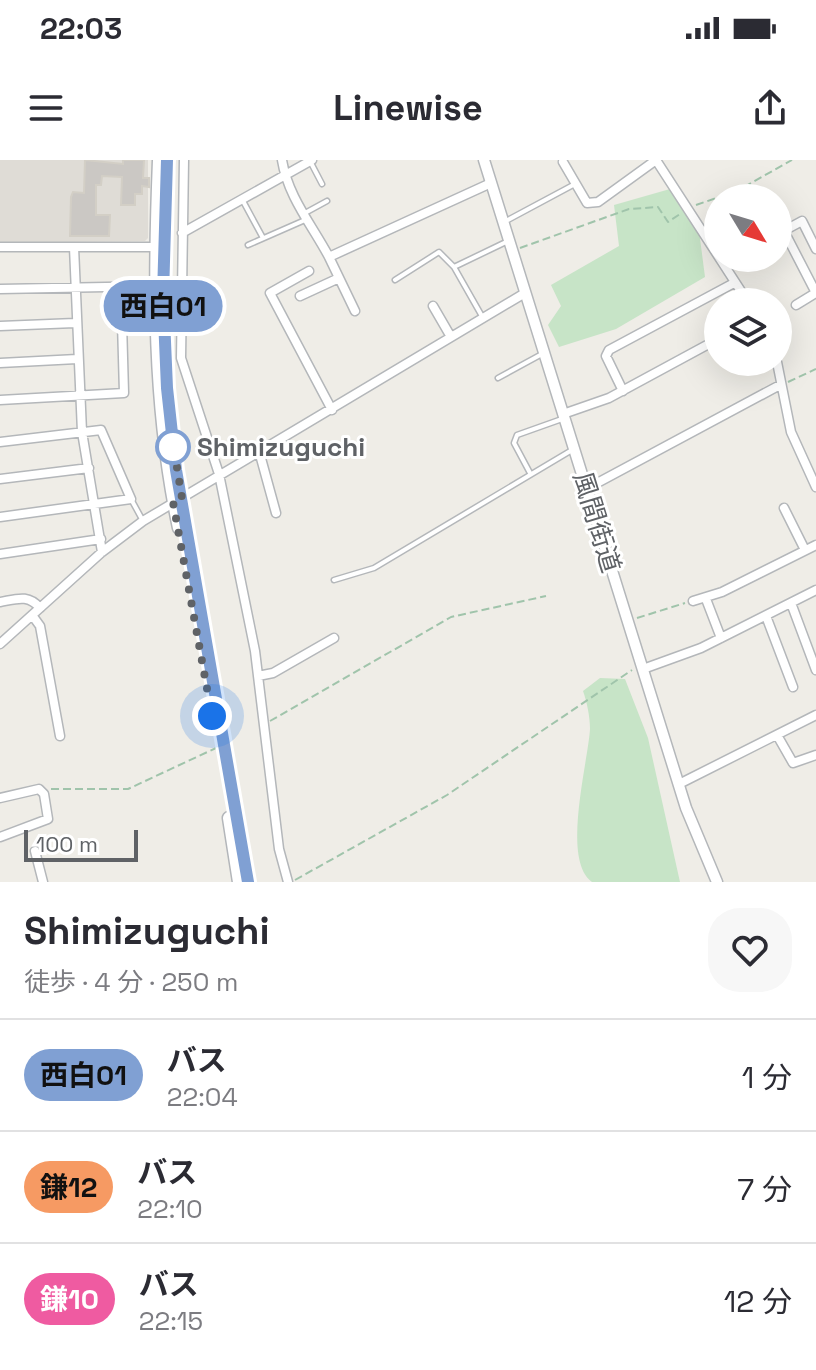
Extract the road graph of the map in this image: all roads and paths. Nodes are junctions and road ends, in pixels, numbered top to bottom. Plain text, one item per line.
1 (159, 160) edge
2 (168, 160) edge
3 (184, 160) edge
4 (282, 160) edge
5 (311, 160) edge
6 (484, 160) edge
7 (656, 160) edge
8 (792, 160) edge
9 (563, 162) edge
10 (284, 177) junction
11 (491, 183) junction
12 (322, 184) dead end
13 (575, 184) junction
14 (756, 184) edge
15 (243, 200) junction
16 (327, 201) dead end
17 (704, 202) edge
18 (686, 210) junction
19 (304, 217) junction
20 (504, 222) junction
21 (792, 227) edge
22 (182, 233) junction
23 (263, 238) junction
24 (248, 245) dead end
25 (510, 246) junction
26 (0, 247) edge
27 (74, 247) junction
28 (160, 247) junction
29 (816, 249) edge
30 (792, 253) edge
31 (329, 257) junction
32 (454, 267) junction
33 (309, 271) dead end
34 (339, 278) junction
35 (395, 280) dead end
36 (734, 283) junction
37 (159, 286) junction
38 (121, 287) junction
39 (73, 288) junction
40 (738, 288) edge
41 (0, 289) edge
42 (525, 293) junction
43 (815, 294) edge
44 (300, 296) dead end
45 (796, 305) dead end
46 (433, 306) dead end
47 (355, 311) dead end
48 (483, 318) junction
49 (75, 323) junction
50 (0, 326) edge
51 (451, 337) junction
52 (704, 347) edge
53 (544, 353) junction
54 (77, 359) junction
55 (0, 363) edge
56 (816, 369) edge
57 (779, 376) edge
58 (498, 378) dead end
59 (780, 385) junction
60 (623, 391) junction
61 (79, 396) junction
62 (0, 400) edge
63 (332, 410) junction
64 (564, 416) junction
65 (82, 432) junction
66 (0, 442) edge
67 (574, 448) junction
68 (259, 451) junction
69 (89, 468) junction
70 (530, 473) junction
71 (219, 474) junction
72 (0, 479) edge
73 (816, 487) edge
74 (586, 489) junction
75 (131, 499) junction
76 (177, 500) junction
77 (95, 504) junction
78 (784, 508) dead end
79 (276, 513) dead end
80 (0, 517) edge
81 (143, 521) junction
82 (101, 539) junction
83 (816, 545) edge
84 (805, 550) junction
85 (102, 552) junction
86 (0, 554) edge
87 (334, 580) dead end
88 (816, 590) edge
89 (546, 596) dead end
90 (706, 599) junction
91 (693, 601) joint
92 (0, 602) edge
93 (791, 603) junction
94 (36, 612) junction
95 (766, 616) junction
96 (627, 621) junction
97 (816, 635) edge
98 (334, 638) dead end
99 (721, 638) junction
100 (805, 640) junction
101 (0, 644) edge
102 (642, 667) junction
103 (816, 670) edge
104 (258, 676) junction
105 (793, 687) dead end
106 (816, 715) edge
107 (264, 725) junction
108 (777, 735) junction
109 (60, 736) dead end
110 (217, 748) junction
111 (816, 755) edge
112 (679, 784) junction
113 (39, 789) junction
114 (0, 798) edge
115 (0, 837) edge
116 (35, 851) dead end
117 (43, 882) edge
118 (239, 882) edge
119 (248, 882) edge
120 (289, 882) edge
121 (717, 882) edge

1 - 28 main road
2 - 28 main road
3 - 22 street
4 - 10 street
5 - 10 street
5 - 12 lane
6 - 11 street, 風間街道
7 - 13 street
7 - 18 street
8 - 14 path
9 - 13 street
10 - 15 street
10 - 19 street
11 - 20 street, 風間街道
11 - 31 street
13 - 20 lane
15 - 22 street
15 - 23 lane
16 - 19 lane
17 - 18 path
18 - 25 path
18 - 36 street
19 - 23 lane
19 - 31 street
20 - 25 street, 風間街道
21 - 29 street
22 - 71 street
23 - 24 lane
25 - 32 lane
25 - 42 street, 風間街道
26 - 27 street
27 - 28 street
27 - 39 street
28 - 37 main road
30 - 43 street
31 - 34 street
32 - 35 lane
32 - 48 lane
33 - 63 street
34 - 44 street
34 - 47 street
36 - 40 street
36 - 60 street
37 - 38 street
37 - 76 main road
38 - 39 street
38 - 61 street
39 - 41 street
39 - 49 street
42 - 48 street
42 - 53 street, 風間街道
43 - 45 street
46 - 51 street
48 - 51 street
49 - 50 street
49 - 54 street
51 - 63 street
52 - 60 street
53 - 58 lane
53 - 64 street, 風間街道
54 - 55 street
54 - 61 street
56 - 59 path
57 - 59 street
59 - 73 street
59 - 74 street
60 - 64 street
61 - 62 street
61 - 65 street
63 - 68 street
64 - 67 street, 風間街道
64 - 70 lane
65 - 66 street
65 - 69 street
65 - 75 street
67 - 70 lane
67 - 74 street, 風間街道
68 - 71 street
68 - 79 street
69 - 72 street
69 - 77 street
70 - 87 lane
71 - 76 street
71 - 104 street
74 - 96 street, 風間街道
75 - 77 street
75 - 81 lane
76 - 81 street
76 - 110 main road
76 - 119 main road
77 - 80 street
77 - 82 street
78 - 84 street
81 - 85 street
82 - 85 street
82 - 86 street
83 - 84 street
84 - 90 street
85 - 94 street
88 - 93 street
89 - 107 path
90 - 91 street
90 - 99 street
91 - 96 path
92 - 94 street
93 - 95 street
93 - 100 street
94 - 101 street
94 - 109 street
95 - 99 street
95 - 105 street
96 - 102 street, 風間街道
97 - 100 street
98 - 104 street
99 - 102 street
100 - 103 street
102 - 112 street, 風間街道
102 - 120 path
104 - 107 street
106 - 108 street
107 - 120 street
108 - 111 street
108 - 112 street
110 - 113 path
110 - 118 main road
112 - 121 street, 風間街道
113 - 114 street
113 - 115 street
116 - 117 street

